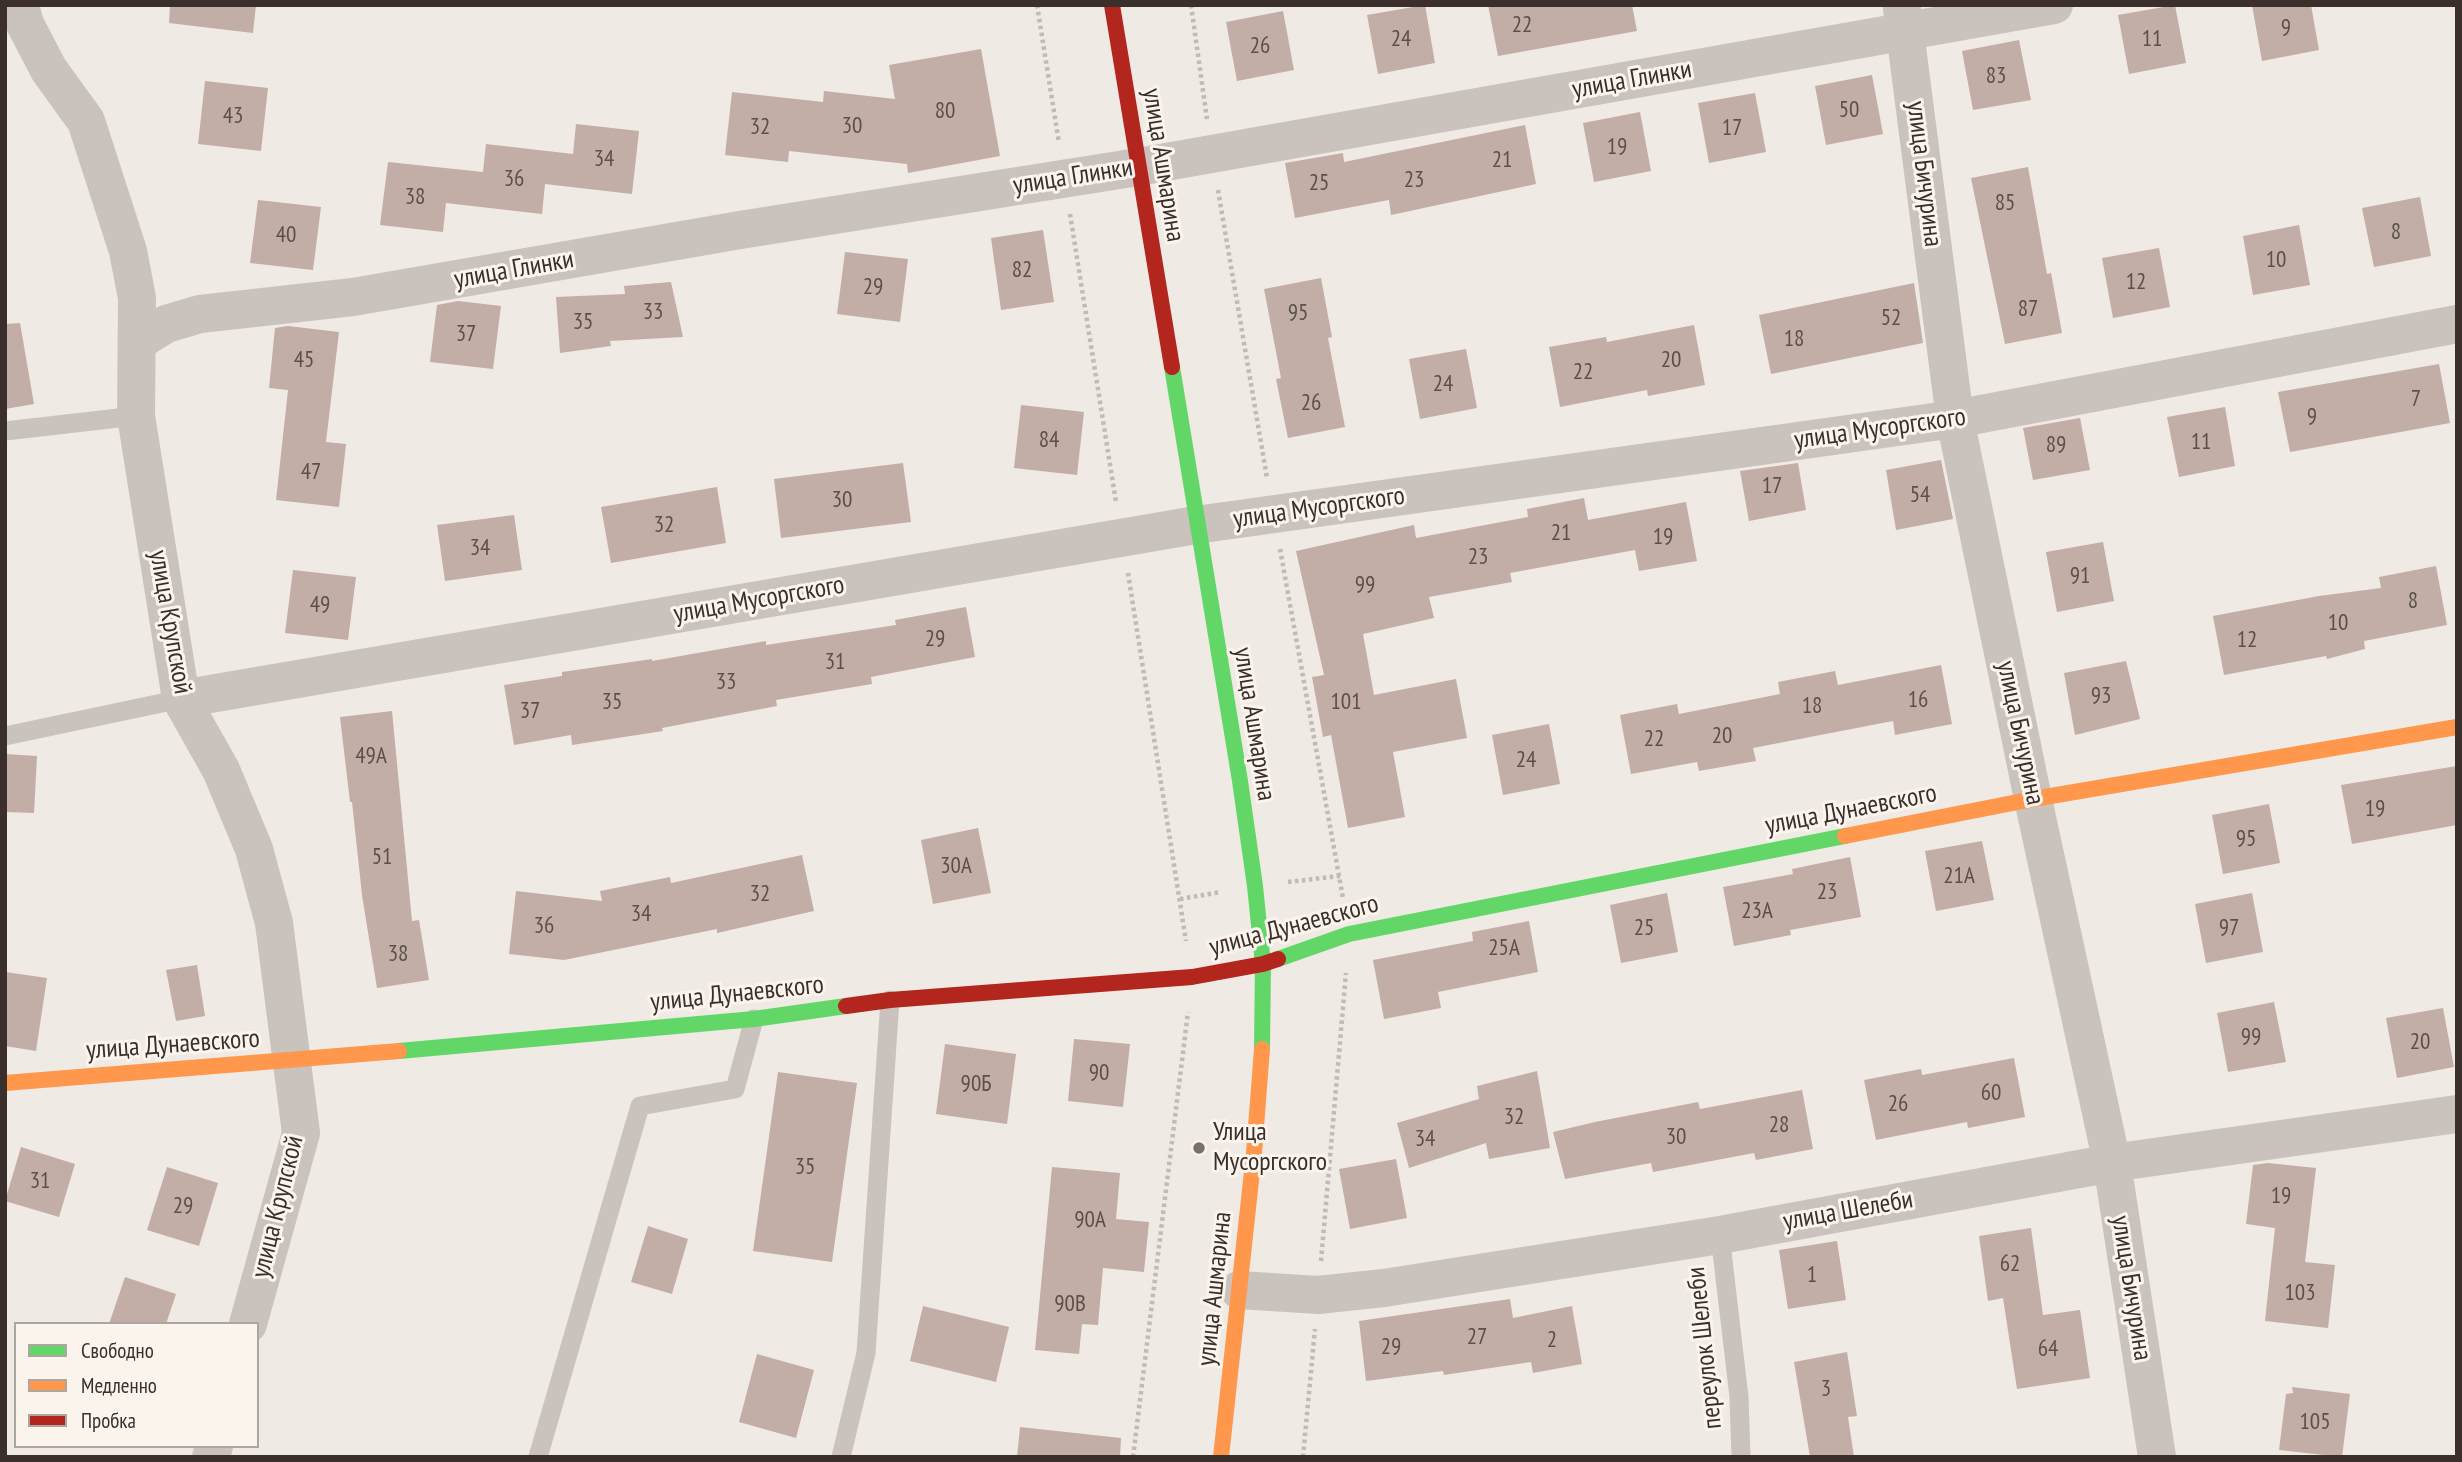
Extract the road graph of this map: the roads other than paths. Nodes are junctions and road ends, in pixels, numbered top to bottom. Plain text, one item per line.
1 (20, 5) edge
2 (1112, 5) edge
3 (2054, 5) edge
4 (1904, 18) edge
5 (1138, 167) junction
6 (2457, 324) edge
7 (137, 342) junction
8 (136, 416) junction
9 (1955, 419) junction
10 (5, 431) edge
11 (1196, 526) junction
12 (181, 699) junction
13 (2457, 727) edge
14 (5, 736) edge
15 (2033, 799) junction
16 (1263, 964) junction
17 (890, 1000) junction
18 (754, 1019) junction
19 (292, 1060) junction
20 (5, 1083) edge
21 (2457, 1114) edge
22 (2112, 1163) junction
23 (1720, 1235) junction
24 (1239, 1290) junction
25 (249, 1322) edge
26 (538, 1457) edge
27 (841, 1457) edge
28 (1221, 1457) edge
29 (1741, 1457) edge
30 (2157, 1457) edge

1 - 7 street, улица Крупской
2 - 5 street, улица Ашмарина
3 - 4 street, улица Глинки
4 - 5 street, улица Глинки
4 - 9 street, улица Бичурина
5 - 7 street, улица Глинки
5 - 11 street, улица Ашмарина
6 - 9 street, улица Мусоргского
7 - 8 street, улица Крупской
8 - 10 lane
8 - 12 street, улица Крупской
9 - 11 street, улица Мусоргского
9 - 15 street, улица Бичурина
11 - 12 street, улица Мусоргского
11 - 16 street, улица Ашмарина
12 - 14 lane
12 - 19 street, улица Крупской
13 - 15 street, улица Дунаевского
15 - 16 street, улица Дунаевского
15 - 22 street, улица Бичурина
16 - 17 street, улица Дунаевского
16 - 24 street, улица Ашмарина
17 - 18 street, улица Дунаевского
17 - 27 lane
18 - 19 street, улица Дунаевского
18 - 26 lane
19 - 20 street, улица Дунаевского
19 - 25 street, улица Крупской
21 - 22 street, улица Шелеби
22 - 23 street, улица Шелеби
22 - 30 street, улица Бичурина
23 - 24 street, улица Шелеби
23 - 29 lane, переулок Шелеби
24 - 28 street, улица Ашмарина

